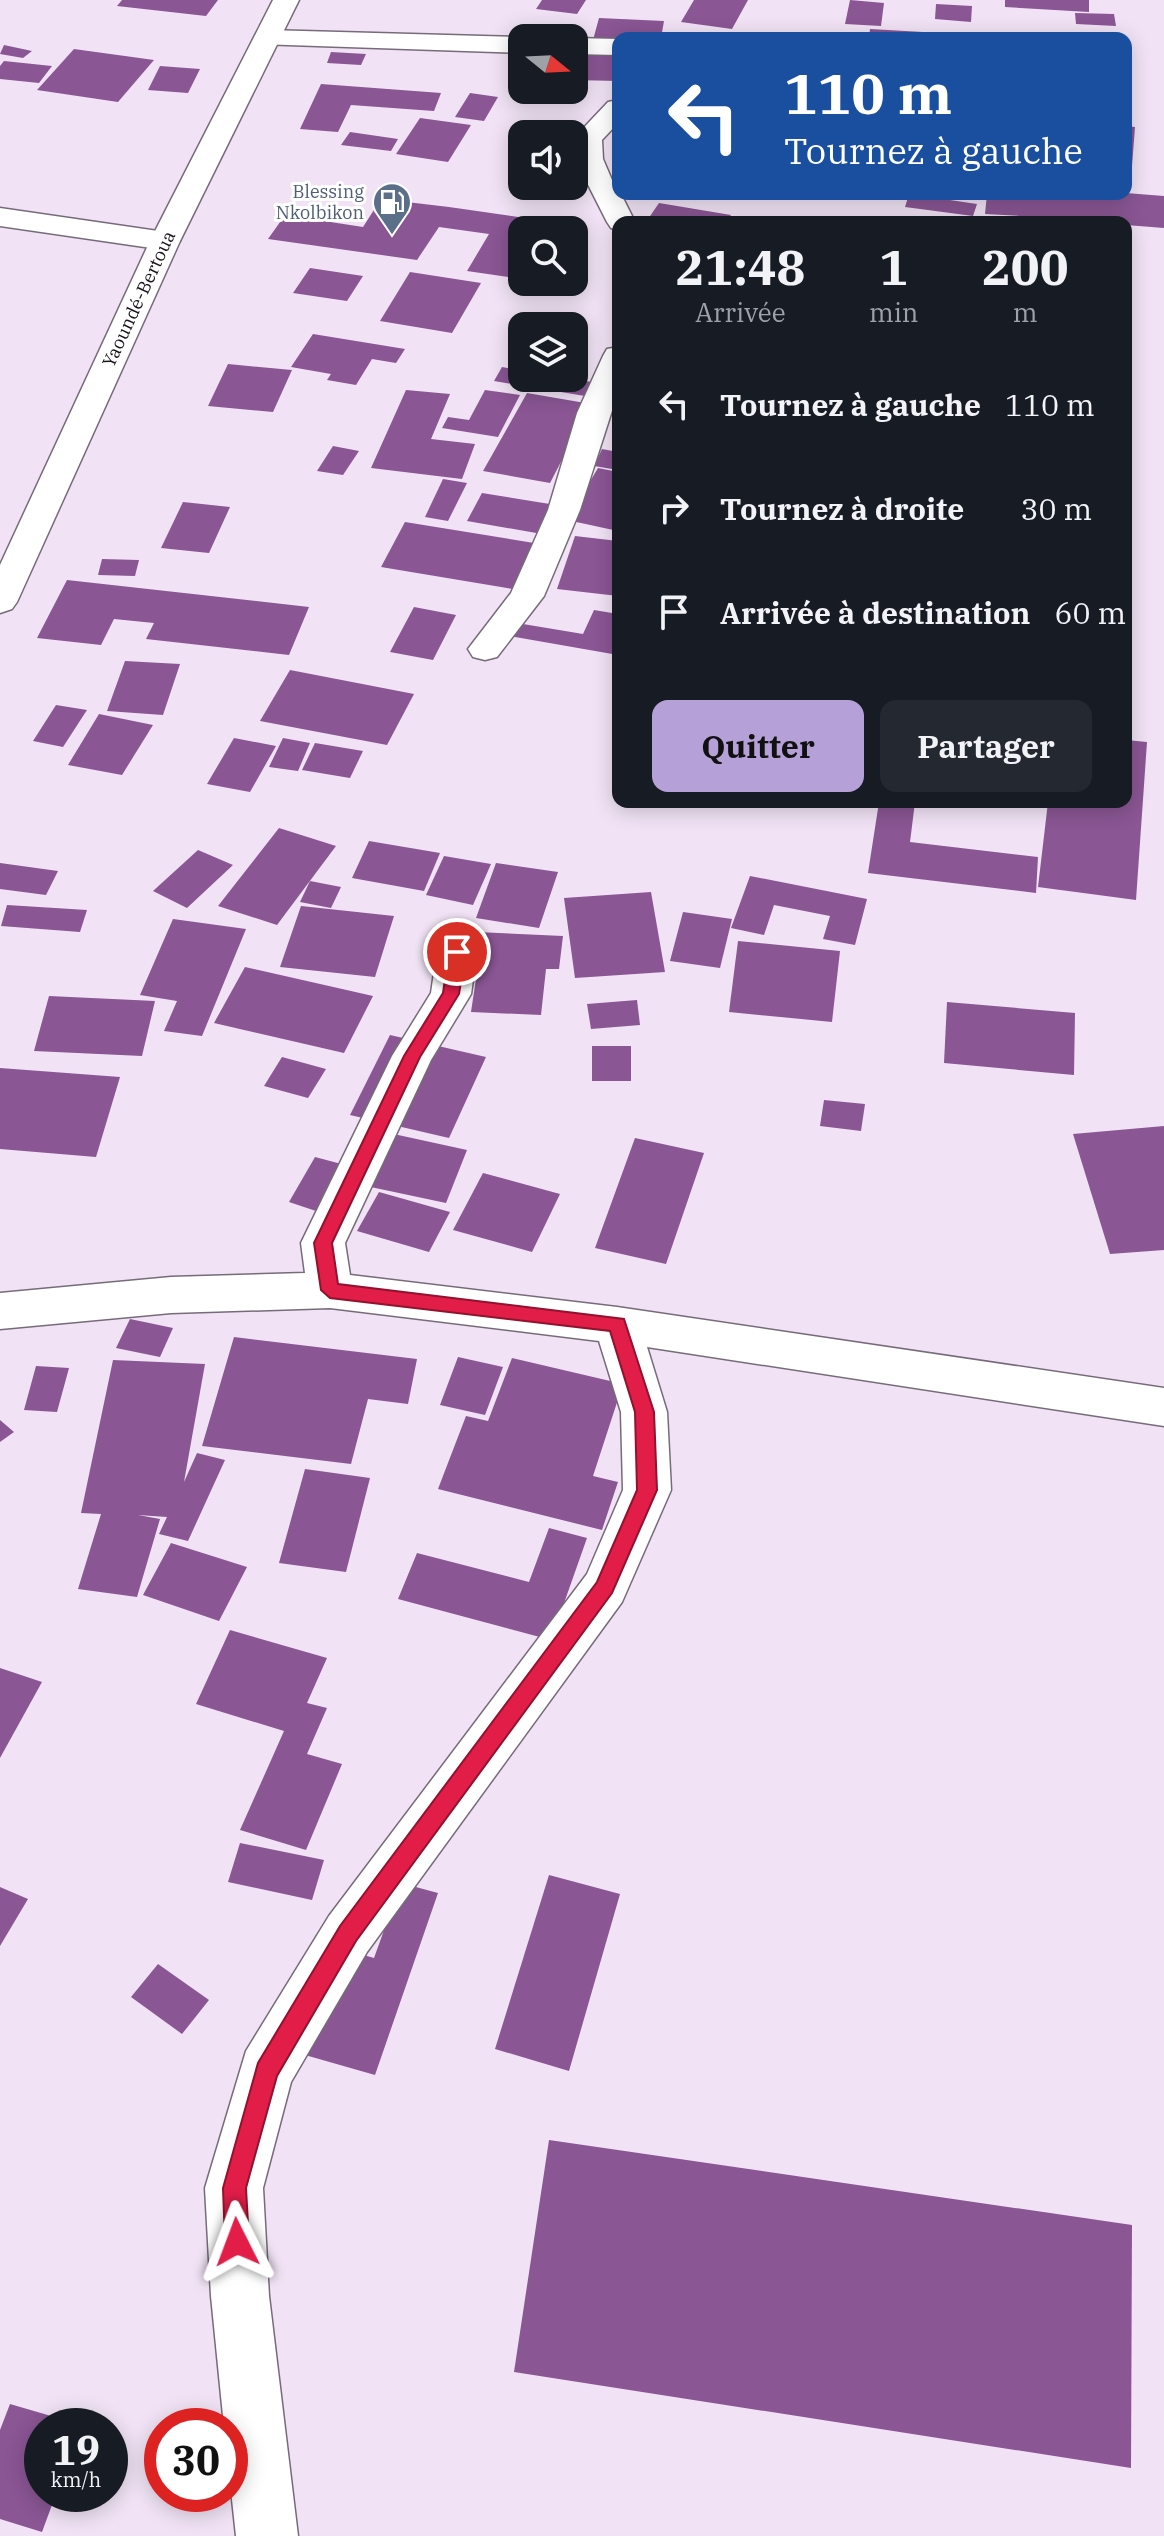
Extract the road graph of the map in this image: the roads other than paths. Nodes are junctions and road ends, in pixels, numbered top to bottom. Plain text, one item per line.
1 (286, 0) edge
2 (267, 38) junction
3 (508, 45) edge
4 (588, 46) edge
5 (612, 47) edge
6 (612, 114) edge
7 (618, 216) edge
8 (0, 217) edge
9 (165, 241) junction
10 (612, 370) edge
11 (0, 602) edge
12 (485, 649) dead end
13 (457, 952) dead end
14 (330, 1290) junction
15 (0, 1311) edge
16 (617, 1325) junction
17 (1164, 1407) edge
18 (267, 2536) edge

1 - 2 main road, Yaoundé-Bertoua
2 - 3 main road
2 - 9 main road, Yaoundé-Bertoua
4 - 5 main road
6 - 7 main road
8 - 9 main road
9 - 11 main road, Yaoundé-Bertoua
10 - 12 main road
13 - 14 main road
14 - 15 main road
14 - 16 main road
16 - 17 main road
16 - 18 main road

